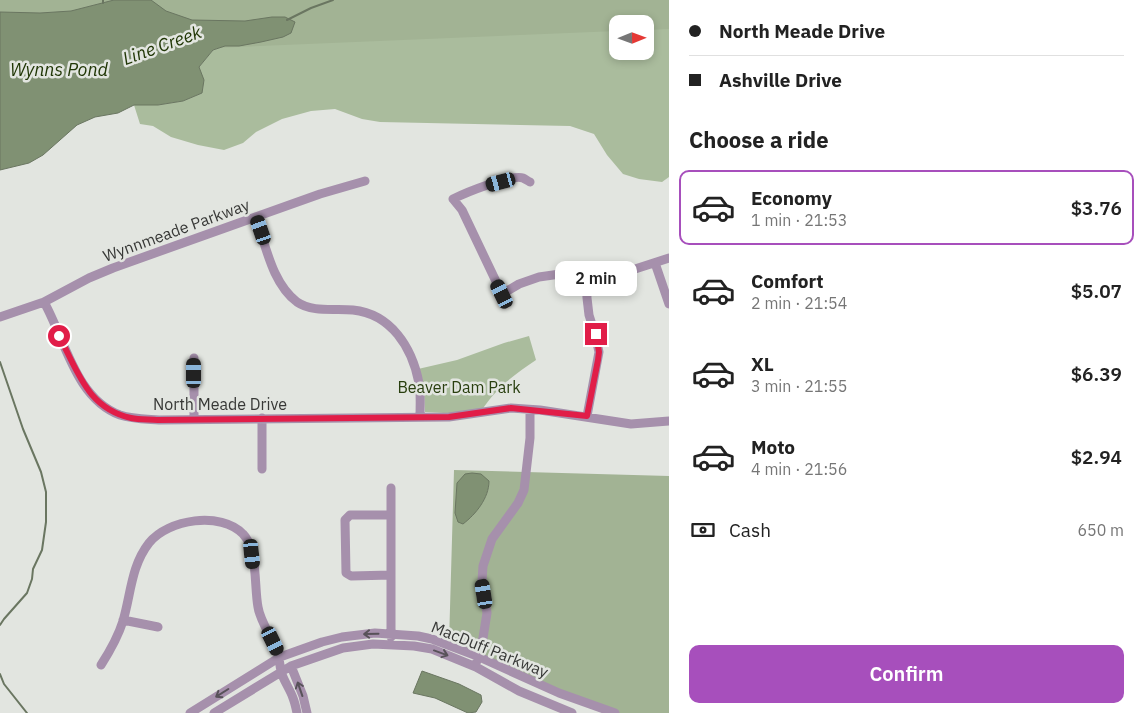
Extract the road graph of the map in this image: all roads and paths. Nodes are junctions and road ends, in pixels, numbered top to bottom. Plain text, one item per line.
1 (365, 181) dead end
2 (530, 182) dead end
3 (256, 218) junction
4 (669, 258) edge
5 (655, 263) junction
6 (586, 273) junction
7 (44, 302) junction
8 (669, 304) edge
9 (0, 317) edge
10 (194, 358) dead end
11 (530, 410) junction
12 (587, 416) junction
13 (420, 417) junction
14 (262, 418) junction
15 (194, 419) junction
16 (669, 421) edge
17 (262, 469) dead end
18 (391, 488) dead end
19 (392, 514) junction
20 (391, 575) junction
21 (123, 620) junction
22 (158, 627) dead end
23 (391, 634) junction
24 (390, 645) junction
25 (477, 656) junction
26 (280, 657) junction
27 (101, 665) dead end
28 (291, 666) junction
29 (476, 667) junction
30 (281, 671) junction
31 (582, 701) junction
32 (190, 713) edge
33 (214, 713) edge
34 (297, 713) edge
35 (307, 713) edge
36 (572, 713) edge
37 (578, 713) edge
38 (615, 713) edge

1 - 3 street, Wynnmeade Parkway
2 - 6 street
3 - 7 street, Wynnmeade Parkway
3 - 13 street
4 - 5 street
5 - 6 street
5 - 8 street
6 - 12 street
7 - 9 street, Wynnmeade Parkway
7 - 15 street, North Meade Drive
10 - 15 street
11 - 12 street, North Meade Drive
11 - 13 street, North Meade Drive
11 - 25 street
12 - 16 street, North Meade Drive
13 - 14 street, North Meade Drive
14 - 15 street, North Meade Drive
14 - 17 street
18 - 19 street
19 - 20 street
19 - 20 street
20 - 23 street
21 - 22 street
21 - 26 street
21 - 27 street
23 - 24 street
23 - 25 street, MacDuff Parkway
23 -> 26 street, MacDuff Parkway
24 - 28 street, MacDuff Parkway
24 -> 29 street, MacDuff Parkway
25 - 29 street
25 - 31 street, MacDuff Parkway
26 - 28 street
26 - 30 street
26 -> 32 street, MacDuff Parkway
28 - 30 street, MacDuff Parkway
35 -> 28 street
29 - 36 street, MacDuff Parkway
30 - 33 street, MacDuff Parkway
30 - 34 street
31 - 37 street
31 - 38 street, MacDuff Parkway

